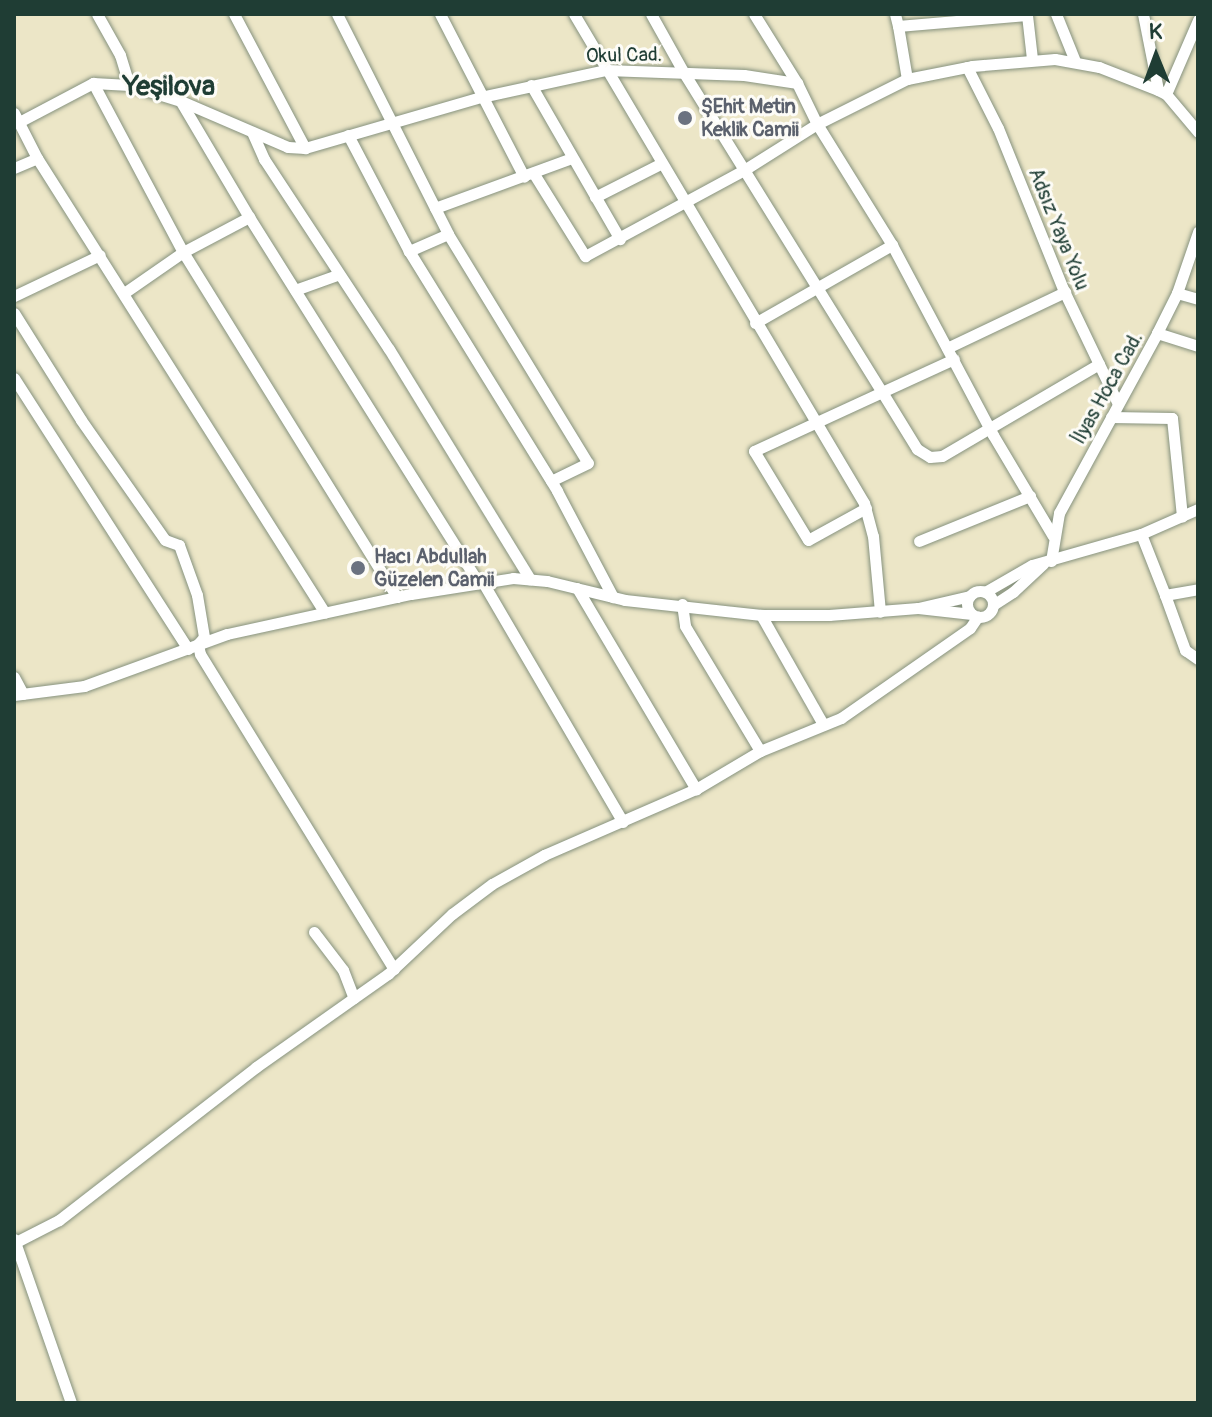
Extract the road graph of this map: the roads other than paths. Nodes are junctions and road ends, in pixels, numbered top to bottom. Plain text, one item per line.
1 (97, 14) edge
2 (234, 14) edge
3 (337, 14) edge
4 (440, 14) edge
5 (574, 14) edge
6 (651, 14) edge
7 (754, 14) edge
8 (1037, 14) edge
9 (1056, 14) edge
10 (1143, 14) edge
11 (1027, 15) edge
12 (896, 20) edge
13 (1198, 20) edge
14 (1032, 59) junction
15 (1075, 61) junction
16 (967, 67) junction
17 (606, 70) junction
18 (684, 73) junction
19 (907, 79) junction
20 (93, 83) junction
21 (797, 83) junction
22 (129, 85) junction
23 (531, 85) junction
24 (1162, 92) junction
25 (481, 97) junction
26 (181, 101) junction
27 (17, 117) edge
28 (391, 123) junction
29 (817, 124) junction
30 (252, 132) junction
31 (1198, 132) edge
32 (348, 135) junction
33 (305, 148) junction
34 (37, 158) junction
35 (572, 158) junction
36 (660, 164) junction
37 (14, 168) edge
38 (744, 170) junction
39 (529, 175) junction
40 (595, 197) junction
41 (684, 203) junction
42 (435, 208) junction
43 (249, 217) junction
44 (1198, 232) edge
45 (448, 234) junction
46 (620, 239) junction
47 (892, 245) junction
48 (409, 251) junction
49 (183, 252) junction
50 (100, 255) junction
51 (337, 275) junction
52 (819, 287) junction
53 (295, 290) junction
54 (1065, 292) junction
55 (124, 293) junction
56 (1177, 293) junction
57 (14, 296) edge
58 (1198, 299) edge
59 (14, 313) edge
60 (755, 323) junction
61 (1157, 333) junction
62 (1198, 346) edge
63 (947, 348) junction
64 (954, 359) junction
65 (1099, 364) junction
66 (14, 378) edge
67 (882, 392) junction
68 (1118, 404) junction
69 (1111, 417) junction
70 (814, 421) junction
71 (990, 429) junction
72 (551, 481) junction
73 (1030, 496) junction
74 (866, 508) junction
75 (1198, 509) edge
76 (1182, 516) junction
77 (1141, 534) junction
78 (1053, 536) junction
79 (919, 541) dead end
80 (1047, 562) junction
81 (530, 579) junction
82 (480, 582) junction
83 (577, 588) junction
84 (1198, 589) edge
85 (985, 592) junction
86 (1165, 595) junction
87 (970, 596) junction
88 (397, 597) junction
89 (613, 597) junction
90 (682, 604) junction
91 (993, 605) junction
92 (918, 608) junction
93 (880, 612) junction
94 (325, 613) junction
95 (761, 615) junction
96 (975, 615) junction
97 (193, 647) junction
98 (1198, 659) edge
99 (14, 677) edge
100 (19, 694) edge
101 (823, 724) junction
102 (760, 751) junction
103 (696, 789) junction
104 (623, 822) junction
105 (314, 932) dead end
106 (394, 969) junction
107 (354, 998) junction
108 (15, 1240) edge
109 (71, 1403) edge

1 - 22 street
2 - 33 street
3 - 28 street
4 - 25 street
5 - 17 street
6 - 18 street
7 - 21 street
8 - 11 street
9 - 15 street
10 - 24 street
11 - 12 street
11 - 14 street
12 - 19 street
13 - 24 street
14 - 15 street
14 - 16 street
15 - 24 street
16 - 19 street
16 - 54 street, Adsız Yaya Yolu
17 - 18 street, Okul Cad.
17 - 23 street, Okul Cad.
17 - 36 street
18 - 21 street, Okul Cad.
18 - 38 street
19 - 29 street
20 - 22 street
20 - 27 street
20 - 49 street
21 - 29 street
22 - 26 street
23 - 25 street, Okul Cad.
23 - 35 street
24 - 31 street
25 - 28 street, Okul Cad.
25 - 39 street
26 - 30 street
26 - 43 street
27 - 34 street
28 - 32 street, Okul Cad.
28 - 42 street
29 - 38 street
29 - 47 street
30 - 33 street
30 - 51 street
32 - 33 street, Okul Cad.
32 - 48 street
34 - 37 street
34 - 50 street
35 - 39 street
35 - 40 street
36 - 40 street
36 - 41 street
38 - 41 street
38 - 52 street
39 - 42 street
39 - 46 street
40 - 46 street
41 - 46 street
41 - 60 street
42 - 45 street
43 - 49 street
43 - 53 street
44 - 56 street, İlyas Hoca Cad.
45 - 48 street
45 - 72 street
47 - 52 street
47 - 63 street
48 - 72 street
49 - 55 street
49 - 88 street
50 - 55 street
50 - 57 street
51 - 53 street
51 - 81 street
52 - 60 street
52 - 67 street
53 - 82 street
54 - 63 street
54 - 65 street, Adsız Yaya Yolu
55 - 94 street
56 - 58 street
56 - 61 street, İlyas Hoca Cad.
59 - 97 street
60 - 70 street
61 - 62 street
61 - 68 street, İlyas Hoca Cad.
63 - 64 street
64 - 67 street
64 - 71 street
65 - 68 street, Adsız Yaya Yolu
65 - 71 street
66 - 97 street
67 - 70 street
67 - 71 street
68 - 69 street, İlyas Hoca Cad.
69 - 76 street
69 - 78 street, İlyas Hoca Cad.
70 - 74 street
70 - 74 street
71 - 73 street
72 - 89 street
73 - 78 street
73 - 79 street
74 - 93 street
75 - 76 street
76 - 77 street
77 - 80 street
77 - 86 street
78 - 80 street, İlyas Hoca Cad.
80 - 85 street
80 - 91 street
81 - 82 street
81 - 83 street
82 - 88 street
82 - 104 street
83 - 89 street
83 - 103 street
84 - 86 street
85 - 87 street
85 - 91 street
86 - 98 street
87 - 92 street
87 - 96 street
88 - 94 street
89 - 90 street
90 - 95 street
90 - 102 street
91 - 96 street
92 - 93 street
92 - 96 street
93 - 95 street
94 - 97 street
95 - 101 street
96 - 101 street
97 - 100 street
97 - 106 street
99 - 100 street
101 - 102 street
102 - 103 street
103 - 104 street
104 - 106 street
105 - 107 street
106 - 107 street
107 - 108 street
108 - 109 street

